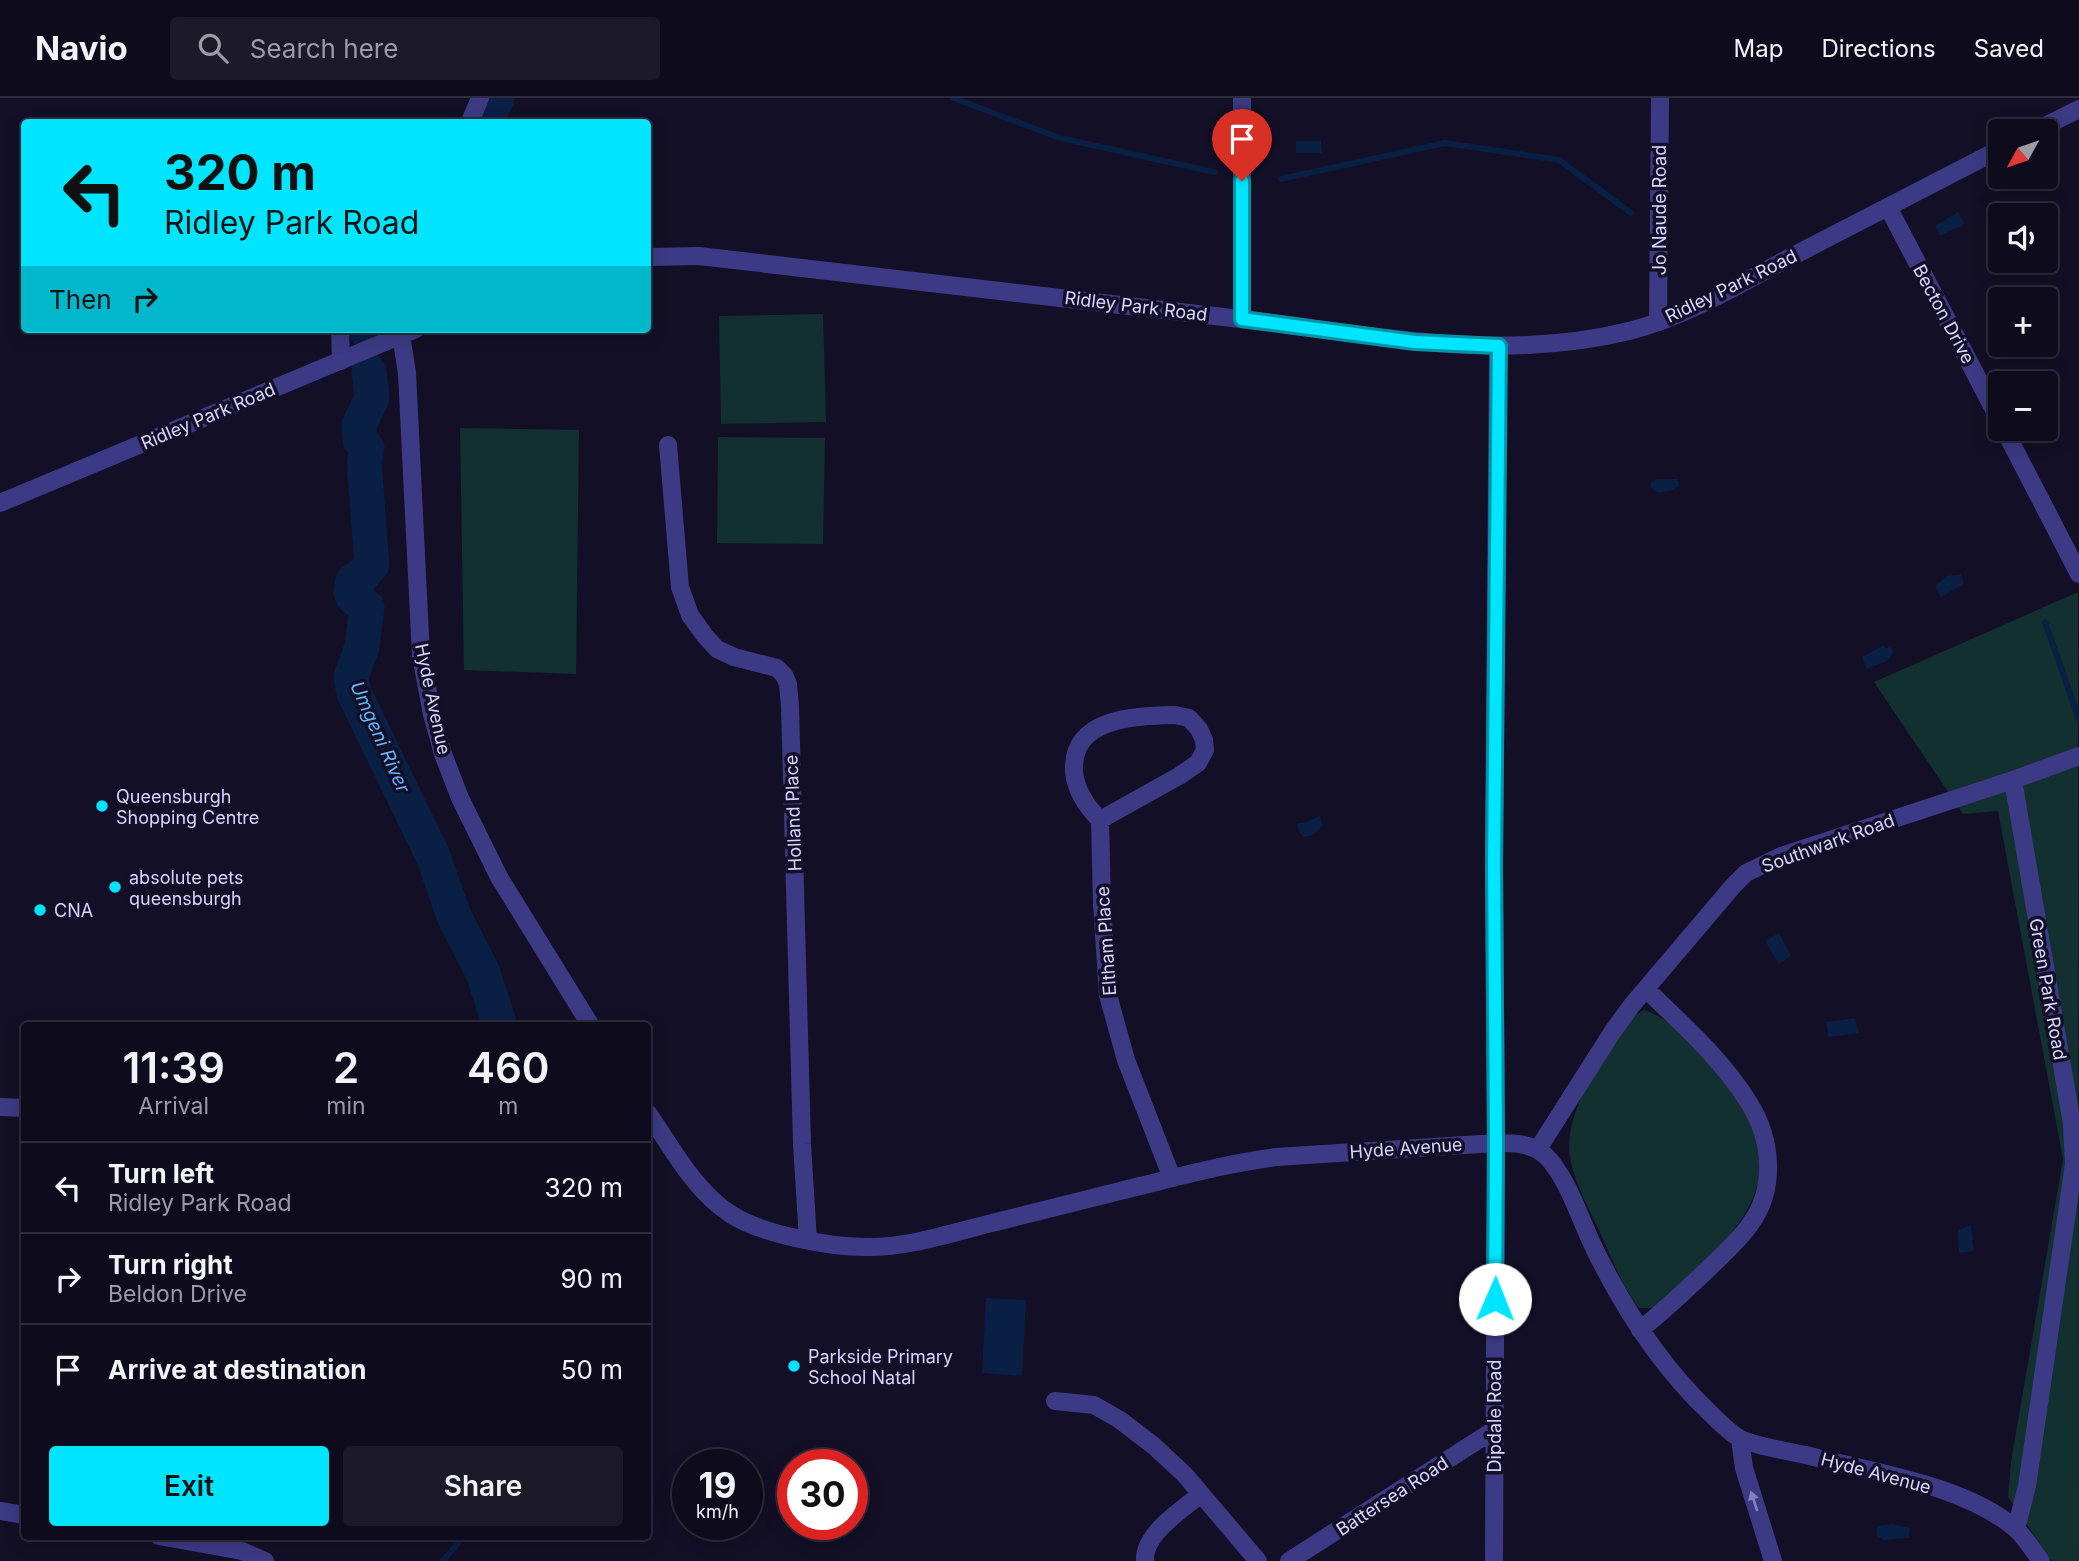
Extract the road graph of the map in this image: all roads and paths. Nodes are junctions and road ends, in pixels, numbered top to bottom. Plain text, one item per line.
1 (480, 98) edge
2 (1242, 98) edge
3 (1660, 98) edge
4 (2079, 109) edge
5 (471, 119) edge
6 (2058, 120) edge
7 (1988, 155) edge
8 (1888, 207) junction
9 (651, 257) edge
10 (1242, 319) junction
11 (1658, 321) junction
12 (340, 333) edge
13 (407, 333) edge
14 (409, 333) edge
15 (1499, 346) junction
16 (341, 360) junction
17 (1988, 398) edge
18 (2010, 441) edge
19 (668, 445) dead end
20 (0, 503) edge
21 (2079, 574) edge
22 (2079, 756) edge
23 (2013, 780) junction
24 (1100, 820) junction
25 (1646, 989) junction
26 (589, 1022) edge
27 (0, 1107) edge
28 (21, 1108) edge
29 (651, 1117) edge
30 (1496, 1143) junction
31 (1538, 1149) junction
32 (1172, 1178) junction
33 (808, 1240) junction
34 (1640, 1330) junction
35 (1055, 1401) dead end
36 (1494, 1430) junction
37 (1741, 1439) junction
38 (1200, 1494) junction
39 (0, 1511) edge
40 (21, 1514) edge
41 (2017, 1529) junction
42 (183, 1540) edge
43 (265, 1561) edge
44 (1145, 1561) edge
45 (1258, 1561) edge
46 (1289, 1561) edge
47 (1494, 1561) edge
48 (1773, 1561) edge
49 (2041, 1561) edge

1 - 5 street
2 - 10 street
3 - 11 street, Jo Naude Road
4 - 6 street
7 - 8 street, Ridley Park Road
8 - 11 street, Ridley Park Road
8 - 17 street, Becton Drive
9 - 10 street, Ridley Park Road
10 - 15 street, Ridley Park Road
11 - 15 street, Ridley Park Road
12 - 16 street
13 - 16 street, Ridley Park Road
14 - 26 street, Hyde Avenue
15 - 30 street, Dipdale Road
16 - 20 street, Ridley Park Road
18 - 21 street
19 - 33 street, Holland Place
22 - 23 street, Southwark Road
23 - 25 street, Southwark Road
23 - 41 street, Green Park Road
24 - 24 street
24 - 32 street, Eltham Place
25 - 31 street, Southwark Road
25 - 34 street
27 - 28 street
29 - 33 street, Hyde Avenue
30 - 31 street, Hyde Avenue
30 - 32 street, Hyde Avenue
30 - 36 street, Dipdale Road
31 - 34 street, Hyde Avenue
32 - 33 street, Hyde Avenue
34 - 37 street, Hyde Avenue
35 - 38 street
36 - 46 street, Battersea Road
36 - 47 street, Dipdale Road
37 - 41 street, Hyde Avenue
48 -> 37 street
38 - 44 street
38 - 45 street
39 - 40 street
41 - 49 street, Hyde Avenue
42 - 43 street

